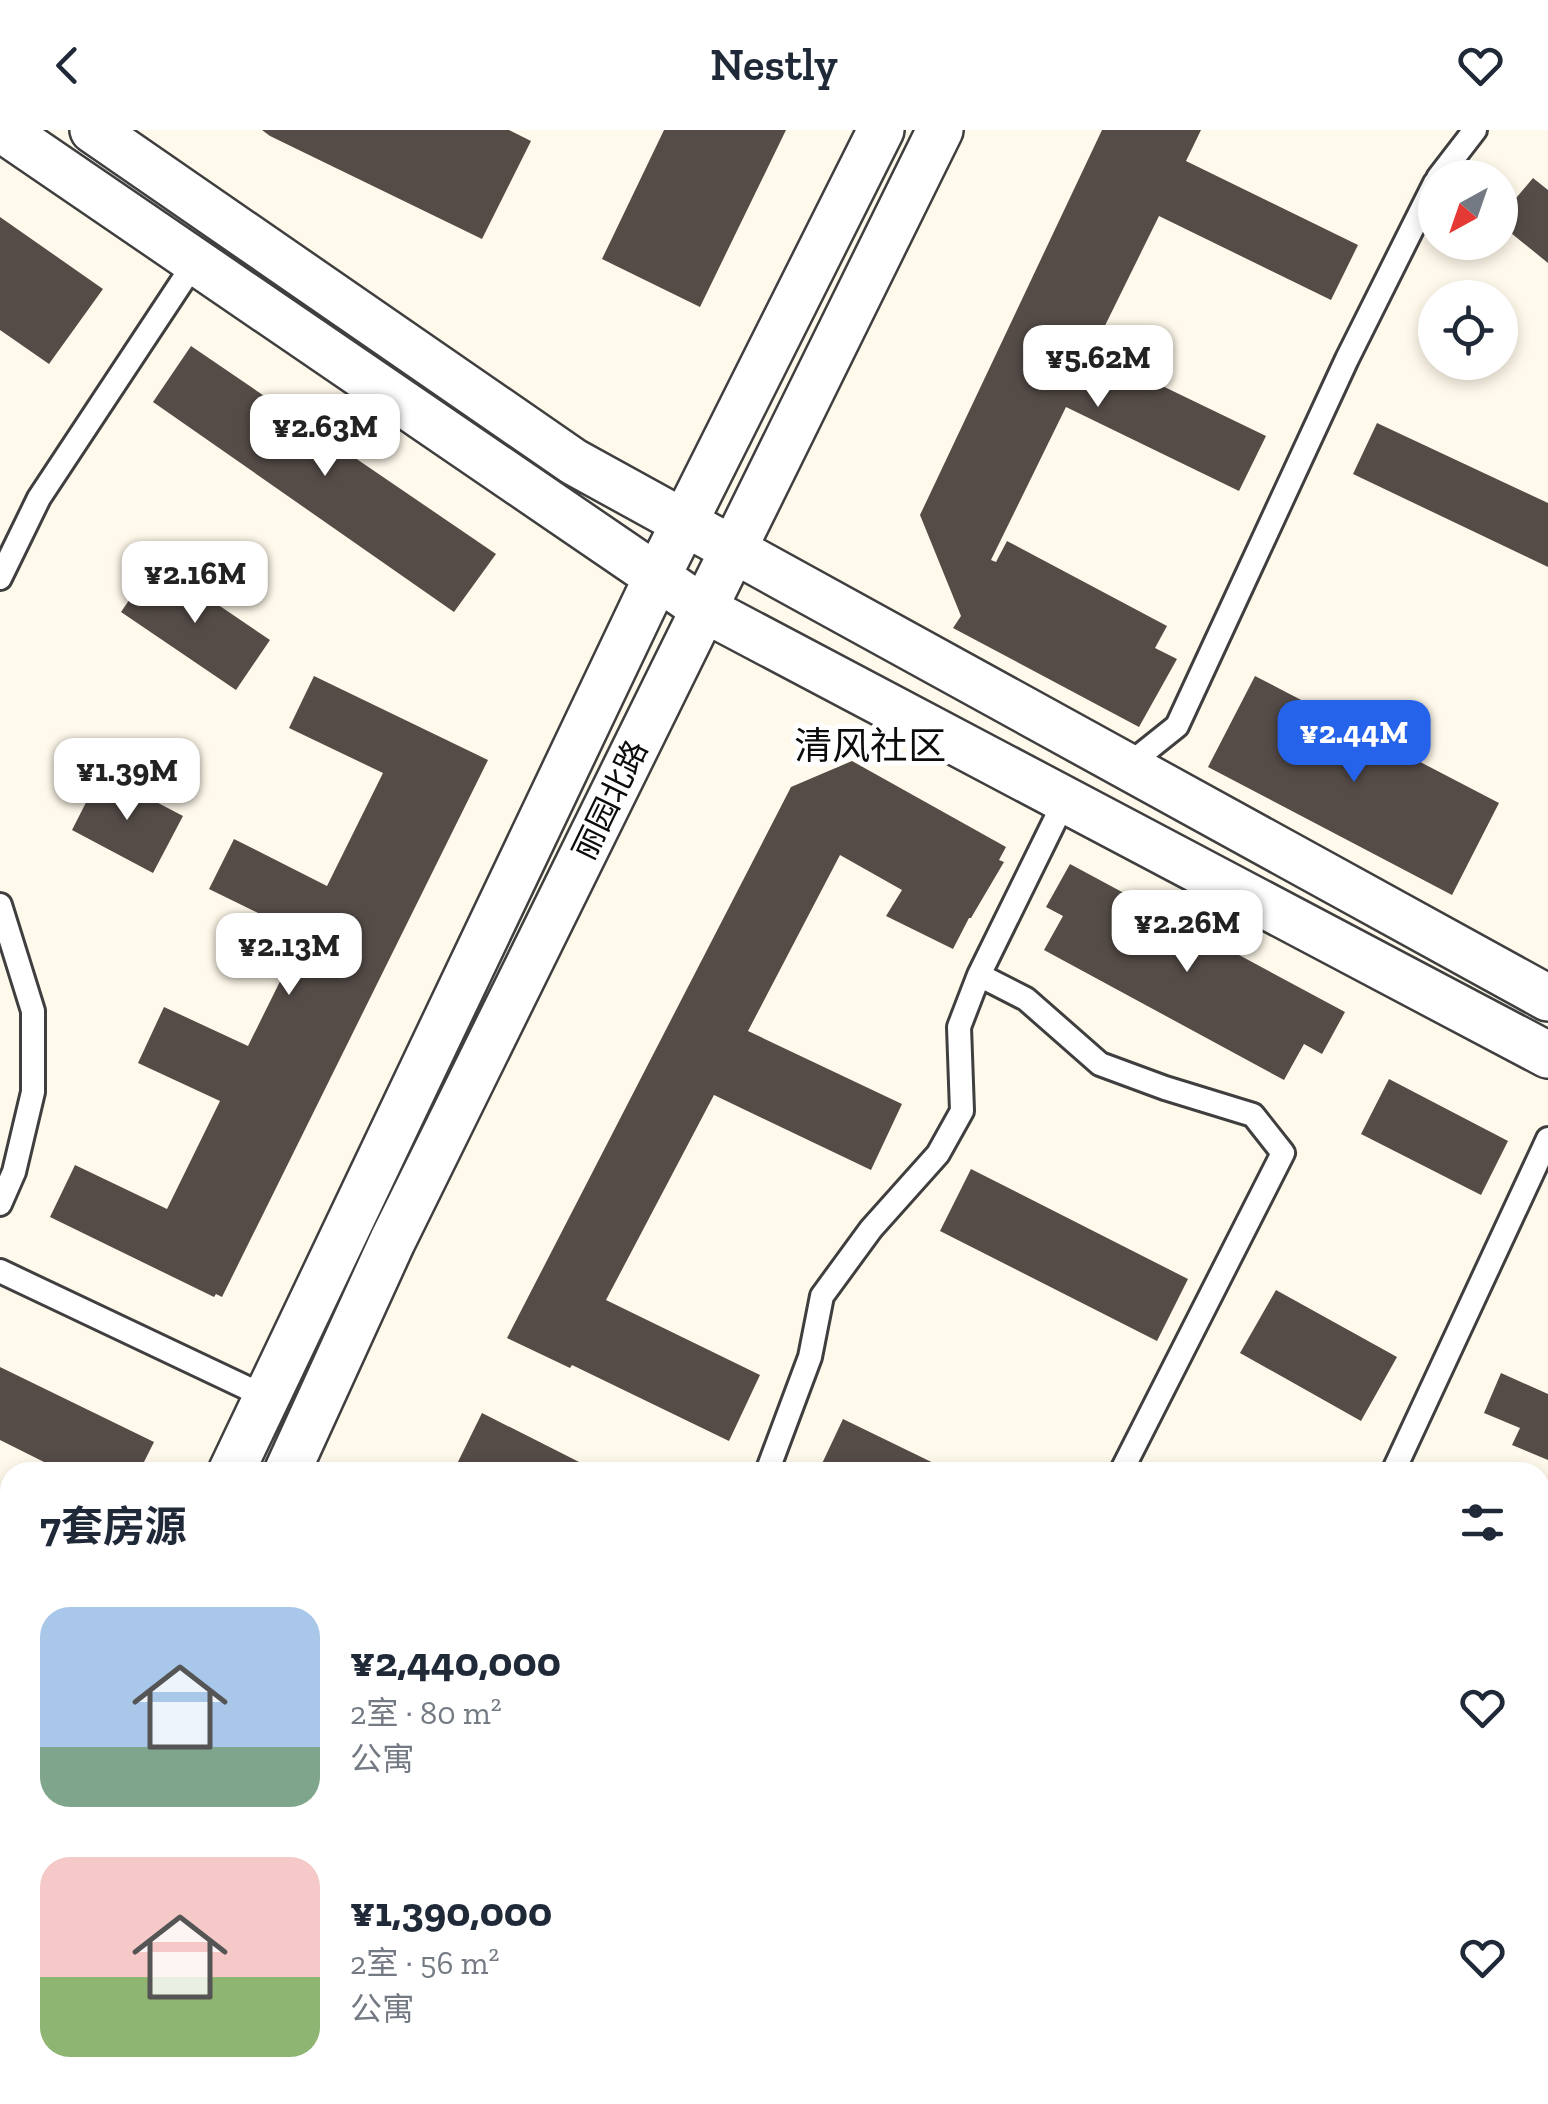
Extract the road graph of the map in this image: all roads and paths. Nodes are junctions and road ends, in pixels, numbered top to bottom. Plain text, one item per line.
1 (3, 130) edge
2 (93, 130) edge
3 (881, 130) edge
4 (940, 130) edge
5 (1475, 130) edge
6 (1452, 160) edge
7 (1418, 216) edge
8 (195, 262) junction
9 (684, 522) junction
10 (733, 550) junction
11 (0, 578) edge
12 (656, 579) junction
13 (704, 610) junction
14 (1127, 766) junction
15 (1065, 800) junction
16 (0, 906) edge
17 (979, 975) junction
18 (1548, 998) edge
19 (1548, 1056) edge
20 (1548, 1139) edge
21 (0, 1204) edge
22 (0, 1272) edge
23 (266, 1397) junction
24 (235, 1462) edge
25 (292, 1462) edge
26 (771, 1462) edge
27 (1126, 1462) edge
28 (1398, 1462) edge

1 - 8 street
2 - 9 street
3 - 9 street, 丽园北路
4 - 10 street, 丽园北路
5 - 6 lane
7 - 14 lane
8 - 11 lane
8 - 12 street
9 - 10 street
9 - 12 street, 丽园北路
10 - 13 street, 丽园北路
10 - 14 street
12 - 13 street
12 - 23 street, 丽园北路
13 - 15 street
13 - 25 street, 丽园北路
14 - 18 street
15 - 17 lane
15 - 19 street
16 - 21 lane
17 - 26 lane
17 - 27 lane
20 - 28 lane
22 - 23 lane
23 - 24 street, 丽园北路

